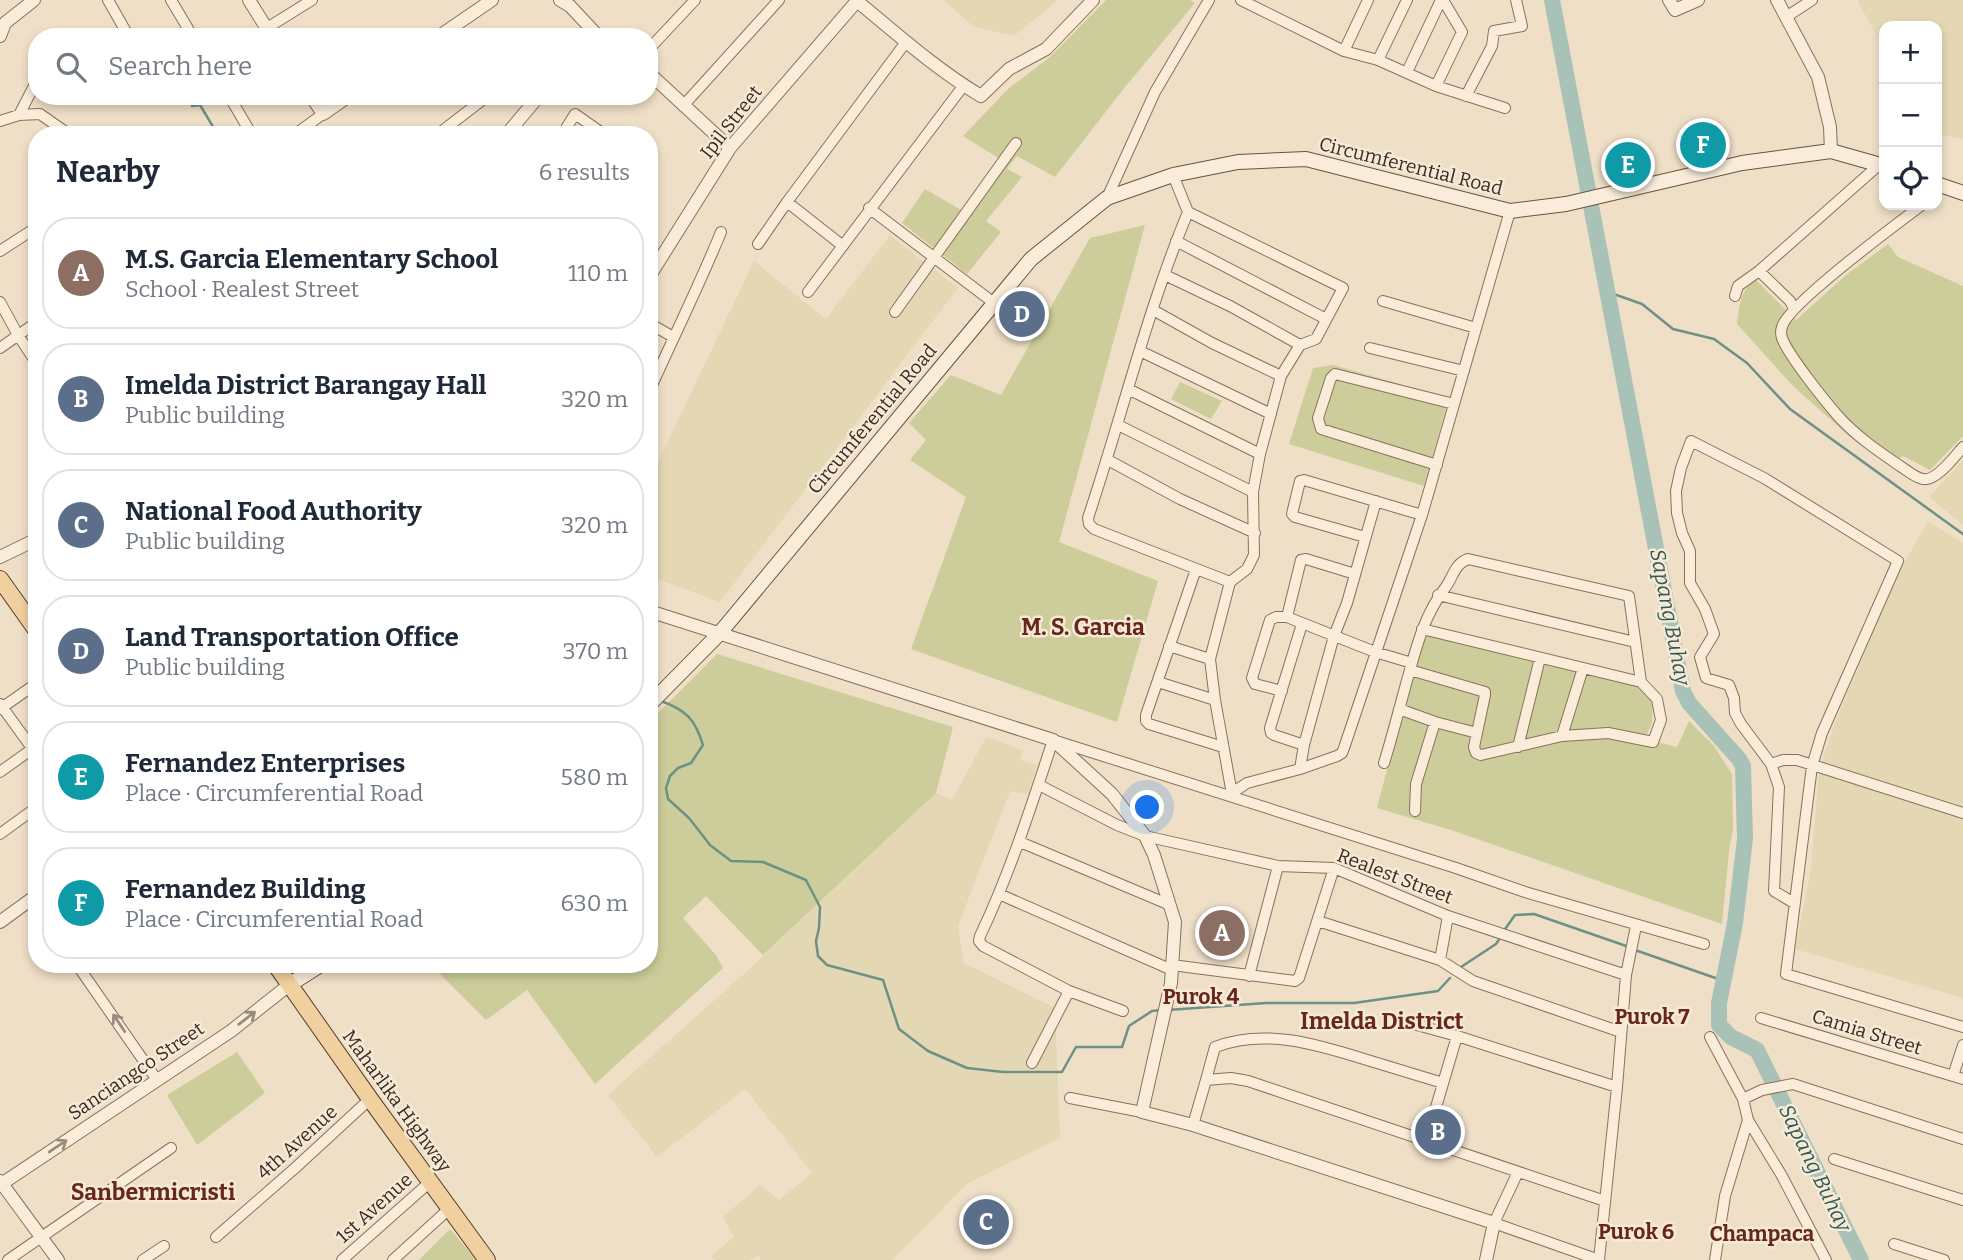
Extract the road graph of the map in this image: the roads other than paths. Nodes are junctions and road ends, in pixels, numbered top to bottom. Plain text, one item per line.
1 (34, 0) edge
2 (107, 0) edge
3 (171, 0) edge
4 (249, 0) edge
5 (312, 0) edge
6 (492, 0) edge
7 (560, 0) edge
8 (695, 0) edge
9 (779, 0) edge
10 (857, 0) edge
11 (1093, 0) edge
12 (1209, 0) edge
13 (1241, 0) edge
14 (1368, 0) edge
15 (1407, 0) edge
16 (1442, 0) edge
17 (1516, 0) edge
18 (1669, 0) edge
19 (1698, 0) edge
20 (1777, 0) edge
21 (1812, 0) edge
22 (1786, 17) junction
23 (123, 28) edge
24 (188, 28) edge
25 (267, 28) edge
26 (275, 28) edge
27 (451, 28) edge
28 (591, 28) edge
29 (0, 36) edge
30 (658, 39) edge
31 (906, 42) junction
32 (1345, 51) junction
33 (1378, 60) junction
34 (1407, 72) junction
35 (658, 82) edge
36 (964, 85) junction
37 (1436, 86) junction
38 (1466, 96) junction
39 (28, 98) edge
40 (235, 105) edge
41 (317, 105) edge
42 (336, 105) edge
43 (476, 105) edge
44 (531, 105) edge
45 (683, 106) junction
46 (1505, 107) dead end
47 (323, 114) junction
48 (19, 115) junction
49 (0, 121) edge
50 (57, 126) edge
51 (247, 126) edge
52 (306, 126) edge
53 (449, 126) edge
54 (514, 126) edge
55 (568, 126) edge
56 (592, 126) edge
57 (1016, 144) dead end
58 (730, 148) junction
59 (1831, 151) junction
60 (1879, 164) edge
61 (1879, 168) edge
62 (1173, 175) junction
63 (1942, 189) edge
64 (1963, 193) edge
65 (1107, 198) junction
66 (787, 202) junction
67 (869, 208) junction
68 (1916, 210) edge
69 (1510, 211) junction
70 (1188, 212) junction
71 (721, 232) dead end
72 (28, 233) edge
73 (1176, 241) junction
74 (758, 244) dead end
75 (842, 246) junction
76 (0, 251) edge
77 (934, 257) junction
78 (658, 263) edge
79 (1759, 271) junction
80 (1165, 275) junction
81 (807, 292) dead end
82 (1735, 296) dead end
83 (0, 302) edge
84 (1383, 302) dead end
85 (994, 303) junction
86 (1794, 309) junction
87 (1153, 310) junction
88 (895, 312) dead end
89 (1326, 319) junction
90 (658, 328) edge
91 (1476, 328) junction
92 (28, 329) edge
93 (18, 335) junction
94 (673, 337) junction
95 (1300, 345) junction
96 (0, 348) edge
97 (1370, 348) dead end
98 (28, 350) edge
99 (1140, 351) junction
100 (658, 371) edge
101 (1464, 371) junction
102 (1280, 376) junction
103 (1128, 389) junction
104 (1454, 404) junction
105 (1271, 414) junction
106 (1118, 425) junction
107 (1963, 447) edge
108 (1259, 454) junction
109 (1108, 460) junction
110 (1437, 465) junction
111 (1253, 492) junction
112 (1376, 501) junction
113 (1422, 515) junction
114 (1255, 533) junction
115 (1365, 537) junction
116 (28, 543) edge
117 (0, 557) edge
118 (1196, 569) junction
119 (1355, 574) junction
120 (0, 579) edge
121 (1230, 582) junction
122 (1438, 595) junction
123 (658, 614) edge
124 (1287, 617) junction
125 (28, 618) edge
126 (1303, 624) junction
127 (1422, 629) junction
128 (719, 634) junction
129 (1334, 636) junction
130 (1635, 642) junction
131 (1169, 646) junction
132 (1375, 652) junction
133 (1540, 658) junction
134 (1210, 659) junction
135 (1411, 667) junction
136 (1583, 668) junction
137 (1157, 681) junction
138 (1642, 682) junction
139 (28, 689) edge
140 (1282, 691) junction
141 (658, 696) edge
142 (1215, 700) junction
143 (1, 707) edge
144 (1399, 709) junction
145 (1435, 722) junction
146 (1477, 733) junction
147 (1562, 736) junction
148 (1053, 740) junction
149 (28, 744) edge
150 (1304, 745) junction
151 (1223, 747) junction
152 (1518, 747) junction
153 (28, 756) edge
154 (1384, 763) dead end
155 (1771, 764) junction
156 (1812, 766) junction
157 (1300, 769) junction
158 (0, 772) edge
159 (1038, 785) junction
160 (1230, 794) junction
161 (1415, 811) dead end
162 (1963, 813) edge
163 (28, 814) edge
164 (0, 834) edge
165 (1145, 836) junction
166 (1020, 842) junction
167 (1278, 866) junction
168 (1334, 868) junction
169 (999, 894) junction
170 (28, 902) edge
171 (1794, 903) junction
172 (1170, 905) junction
173 (1448, 916) junction
174 (1318, 921) junction
175 (0, 922) edge
176 (1636, 926) junction
177 (1704, 944) dead end
178 (1440, 960) junction
179 (1172, 968) junction
180 (83, 973) edge
181 (281, 973) edge
182 (308, 973) edge
183 (1626, 975) junction
184 (1249, 976) junction
185 (289, 985) junction
186 (1069, 991) junction
187 (1123, 1011) dead end
188 (1761, 1018) dead end
189 (1398, 1020) dead end
190 (1963, 1027) edge
191 (1621, 1031) junction
192 (1457, 1036) junction
193 (1710, 1037) dead end
194 (1963, 1045) edge
195 (1032, 1063) dead end
196 (1958, 1078) edge
197 (156, 1080) junction
198 (1206, 1080) junction
199 (1443, 1083) junction
200 (1617, 1087) junction
201 (1070, 1098) dead end
202 (370, 1099) junction
203 (1743, 1099) junction
204 (1142, 1112) junction
205 (1748, 1120) junction
206 (1193, 1125) junction
207 (1963, 1139) edge
208 (1426, 1141) junction
209 (171, 1148) dead end
210 (1834, 1159) dead end
211 (1518, 1172) junction
212 (430, 1182) junction
213 (1, 1183) edge
214 (1963, 1200) edge
215 (1605, 1201) junction
216 (449, 1209) junction
217 (1494, 1223) junction
218 (42, 1237) junction
219 (216, 1237) dead end
220 (1894, 1244) dead end
221 (164, 1247) dead end
222 (8, 1260) edge
223 (58, 1260) edge
224 (143, 1260) edge
225 (342, 1260) edge
226 (393, 1260) edge
227 (487, 1260) edge
228 (1486, 1260) edge
229 (1599, 1260) edge
230 (1715, 1260) edge
231 (1826, 1260) edge
232 (1944, 1260) edge

1 - 29 street
2 - 23 street
3 - 24 street
4 - 25 street
5 - 26 street
6 - 27 street
7 - 28 street
8 - 30 street
9 - 45 street
10 - 31 street
10 - 58 street, Ipil Street
11 - 36 street
12 - 65 street
13 - 32 street
14 - 32 street
15 - 33 street
16 - 34 street
16 - 37 street
17 - 38 street
18 - 19 street
20 - 22 street
21 - 22 street
22 - 59 street
31 - 36 street
31 - 66 street
32 - 33 street
33 - 34 street
34 - 37 street
35 - 45 street
36 - 67 street
37 - 38 street
38 - 46 street
39 - 48 street
40 - 51 street
41 - 47 street
42 - 47 street
43 - 53 street
44 - 54 street
45 - 58 street
47 - 52 street
48 - 49 street
48 - 50 street
55 - 56 street
57 - 77 street
58 - 78 street, Ipil Street
59 - 60 main road, Circumferential Road
59 - 69 main road, Circumferential Road
61 - 79 street
62 - 65 main road, Circumferential Road
62 - 69 main road, Circumferential Road
62 - 70 street
63 - 64 main road
65 - 85 main road, Circumferential Road
66 - 74 street
66 - 75 street
67 - 75 street
67 - 77 street
68 - 86 street
69 - 91 street
70 - 73 street
70 - 89 street
71 - 94 street
72 - 76 street
73 - 80 street
73 - 89 street
75 - 81 street
77 - 85 street
77 - 88 street
79 - 82 street
79 - 86 street
80 - 87 street
80 - 95 street
83 - 93 street
84 - 91 street
85 - 128 main road, Circumferential Road
86 - 107 street
87 - 99 street
87 - 102 street
89 - 95 street
90 - 94 street
91 - 101 street
92 - 93 street
93 - 96 street
93 - 98 street
94 - 100 street
95 - 102 street
97 - 101 street
99 - 103 street
99 - 105 street
101 - 104 street
102 - 105 street
103 - 106 street
103 - 108 street
104 - 110 street
104 - 110 street
105 - 108 street
106 - 109 street
106 - 111 street
108 - 111 street
109 - 114 street
109 - 118 street
110 - 113 street
111 - 114 street
112 - 113 street
112 - 115 street
112 - 115 street
113 - 132 street
114 - 121 street
115 - 119 street
116 - 117 street
118 - 121 street
118 - 131 street
119 - 124 street
119 - 129 street
120 - 125 main road
121 - 134 street
122 - 127 street
122 - 130 street
122 - 130 street
123 - 128 street
124 - 126 street
124 - 140 street
126 - 129 street
126 - 140 street
127 - 133 street
127 - 135 street
128 - 141 main road, Circumferential Road
128 - 148 street
129 - 132 street
129 - 150 street
130 - 138 street
131 - 134 street
131 - 137 street
132 - 135 street
132 - 157 street
133 - 136 street
133 - 152 street
134 - 142 street
135 - 144 street
135 - 146 street
136 - 138 street
136 - 147 street
137 - 142 street
137 - 151 street
138 - 147 street
139 - 143 street
140 - 150 street
142 - 151 street
143 - 149 street
144 - 145 street
144 - 154 street
145 - 146 street
145 - 161 street
146 - 152 street
147 - 152 street
148 - 159 street
148 - 160 street
148 - 165 street
150 - 157 street
151 - 160 street
153 - 158 street
155 - 156 street
155 - 156 street
155 - 171 street
156 - 162 street
156 - 171 street
157 - 160 street
159 - 165 street, Realest Street
159 - 166 street
160 - 176 street
163 - 164 street
165 - 167 street, Realest Street
165 - 172 street
166 - 169 street
166 - 172 street
167 - 168 street, Realest Street
167 - 184 street
168 - 173 street, Realest Street
168 - 174 street
169 - 179 street
169 - 186 street
170 - 175 street
171 - 190 street
172 - 179 street
173 - 178 street
173 - 183 street, Realest Street
174 - 178 street
174 - 184 street
176 - 177 street
176 - 183 street
178 - 191 street
179 - 184 street
179 - 204 street
197 -> 180 street
181 - 185 main road, Maharlika Highway
182 - 185 main road
183 - 191 street
197 -> 185 street, Sanciangco Street
185 - 202 main road, Maharlika Highway
186 - 187 street
186 - 195 street
188 - 196 street, Camia Street
189 - 192 street
191 - 200 street
192 - 199 street
192 - 200 street
193 - 203 street
194 - 196 street
213 -> 197 street, Sanciangco Street
198 - 199 street
198 - 206 street
198 - 208 street
199 - 208 street
200 - 215 street
201 - 204 street
202 - 212 main road, Maharlika Highway
202 - 219 street, 4th Avenue
203 - 205 street
203 - 207 street
204 - 206 street
205 - 230 street
205 - 231 street
206 - 217 street
208 - 211 street
209 - 218 street
210 - 214 street
211 - 215 street
211 - 217 street
212 - 216 main road, Maharlika Highway
212 - 225 street, 1st Avenue
213 - 218 street
215 - 229 street
216 - 226 street
216 - 227 main road, Maharlika Highway
217 - 228 street
217 - 229 street
218 - 222 street
218 - 223 street
220 - 232 street
221 - 224 street

